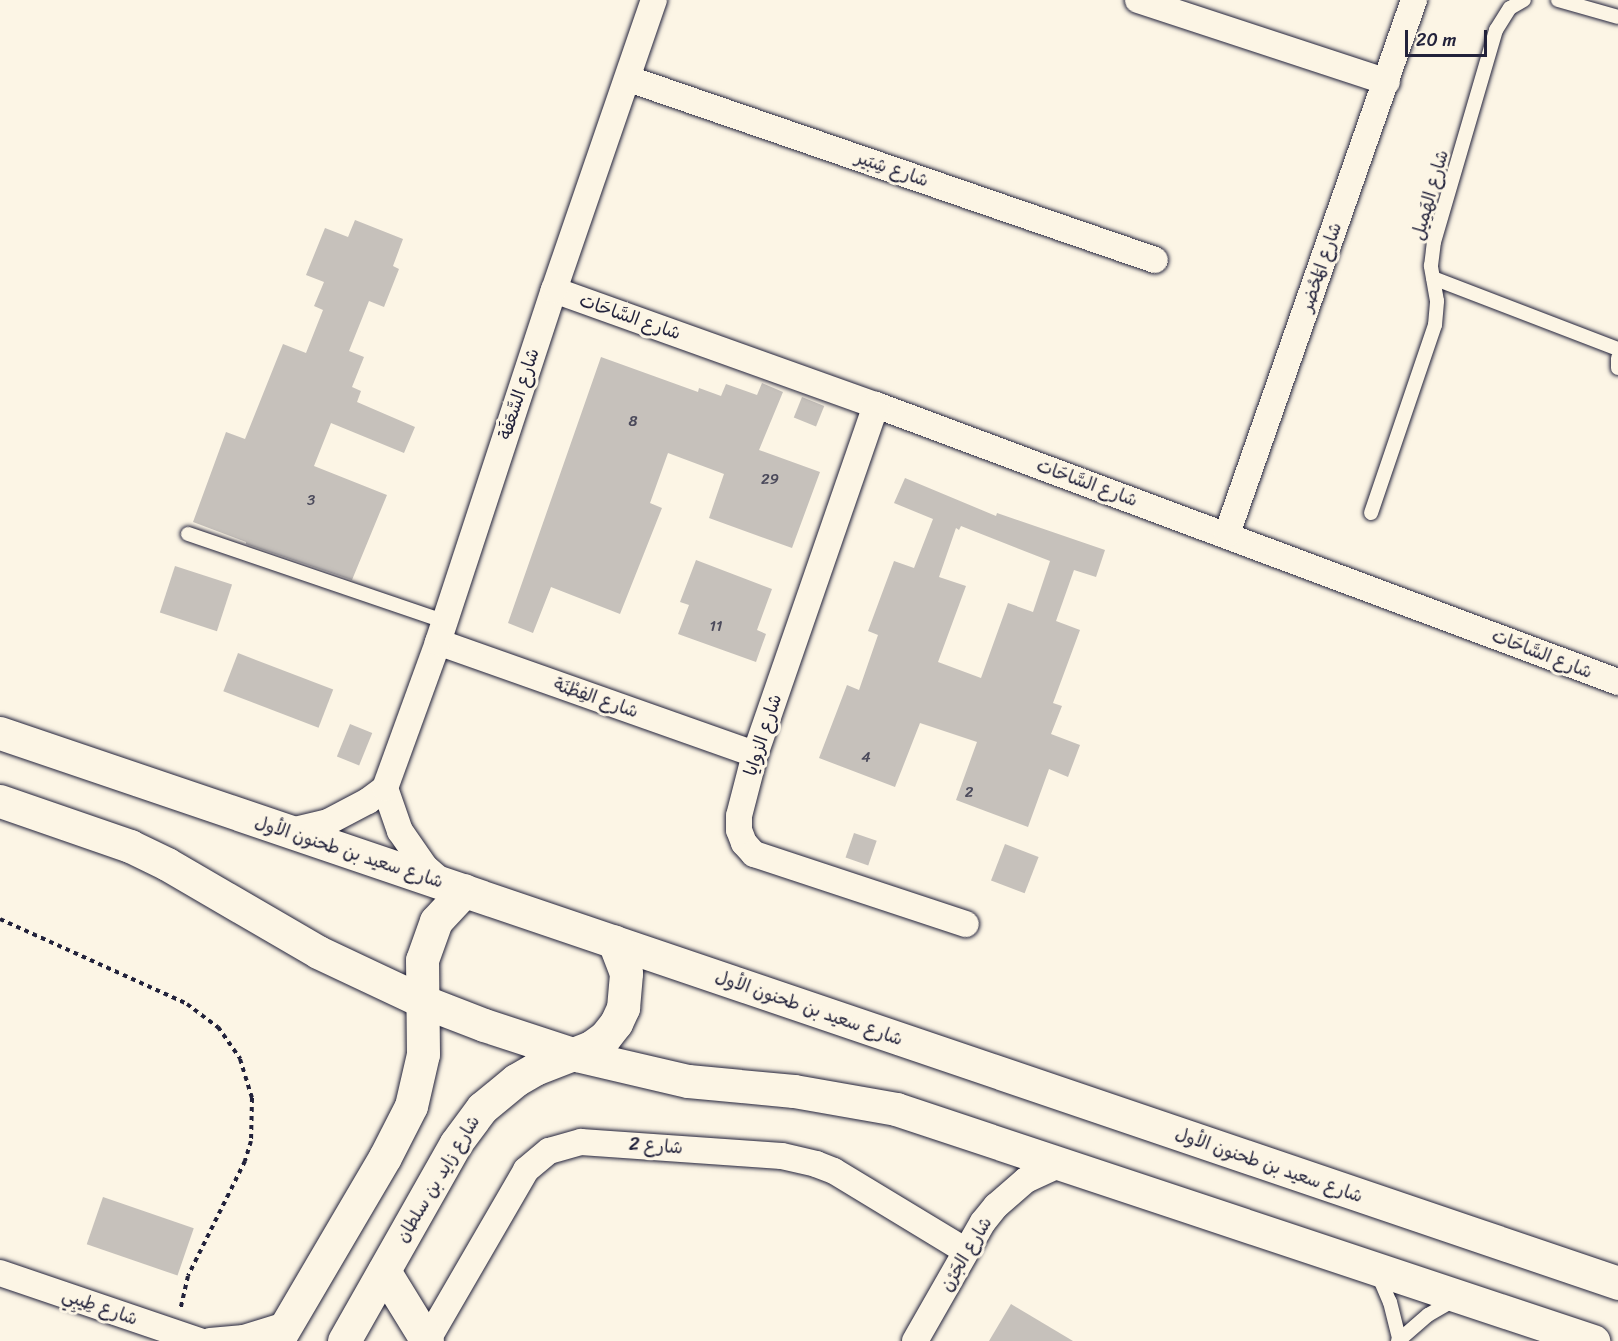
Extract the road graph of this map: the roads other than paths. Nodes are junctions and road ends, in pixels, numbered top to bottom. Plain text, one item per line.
1 (654, 0) edge
2 (1138, 0) edge
3 (1414, 0) edge
4 (1524, 0) edge
5 (1558, 0) edge
6 (1618, 17) edge
7 (628, 79) junction
8 (1387, 82) junction
9 (1155, 260) dead end
10 (1433, 278) junction
11 (554, 290) junction
12 (1618, 349) edge
13 (1618, 358) edge
14 (1618, 368) edge
15 (876, 405) junction
16 (1371, 513) dead end
17 (188, 534) dead end
18 (1227, 534) junction
19 (441, 632) junction
20 (1618, 682) edge
21 (0, 733) edge
22 (755, 754) junction
23 (385, 788) junction
24 (0, 801) edge
25 (286, 832) junction
26 (453, 886) junction
27 (966, 924) dead end
28 (614, 941) junction
29 (422, 1001) junction
30 (576, 1054) junction
31 (1062, 1163) junction
32 (966, 1251) junction
33 (1375, 1268) junction
34 (384, 1271) junction
35 (0, 1273) edge
36 (1618, 1283) edge
37 (1460, 1296) junction
38 (281, 1333) edge
39 (190, 1338) edge
40 (1399, 1340) edge
41 (210, 1341) edge
42 (344, 1341) edge
43 (427, 1341) edge
44 (915, 1341) edge
45 (1593, 1341) edge

1 - 7 street, شارع السَّعَفَة
2 - 8 street
3 - 8 street, شارع المَحْضر
4 - 10 lane, شارع الهَمِيل
5 - 6 lane
7 - 9 street, شارع شِبَير
7 - 11 street, شارع السَّعَفَة
8 - 18 street, شارع المَحْضر
10 - 12 lane
10 - 16 lane, شارع الهَمِيل
11 - 15 street, شارع السَّاحَات
11 - 19 street, شارع السَّعَفَة
13 - 14 lane
15 - 18 street, شارع السَّاحَات
15 - 22 street, شارع الزوايا
17 - 19 lane
18 - 20 street, شارع السَّاحَات
19 - 22 street, شارع الفِطْنَة
19 - 23 street, شارع السَّعَفَة
21 - 25 main road, شارع سعيد بن طحنون الأول
22 - 27 street, شارع الزوايا
23 - 25 street
23 - 26 street
24 - 29 main road
25 - 26 main road, شارع سعيد بن طحنون الأول
26 - 28 main road, شارع سعيد بن طحنون الأول
26 - 29 main road
28 - 30 main road, شارع زايد بن سلطان
28 - 36 main road, شارع سعيد بن طحنون الأول
29 - 30 main road
29 - 38 main road
30 - 31 main road
30 - 34 main road, شارع زايد بن سلطان
31 - 32 street, شارع الجَرْن
31 - 33 main road
32 - 43 street, شارع 2
32 - 44 street, شارع الجَرْن
33 - 37 main road
33 - 40 lane
34 - 42 main road, شارع زايد بن سلطان
34 - 43 main road
35 - 39 street, شارع طِيبِي
37 - 40 lane
37 - 45 main road
38 - 41 street

